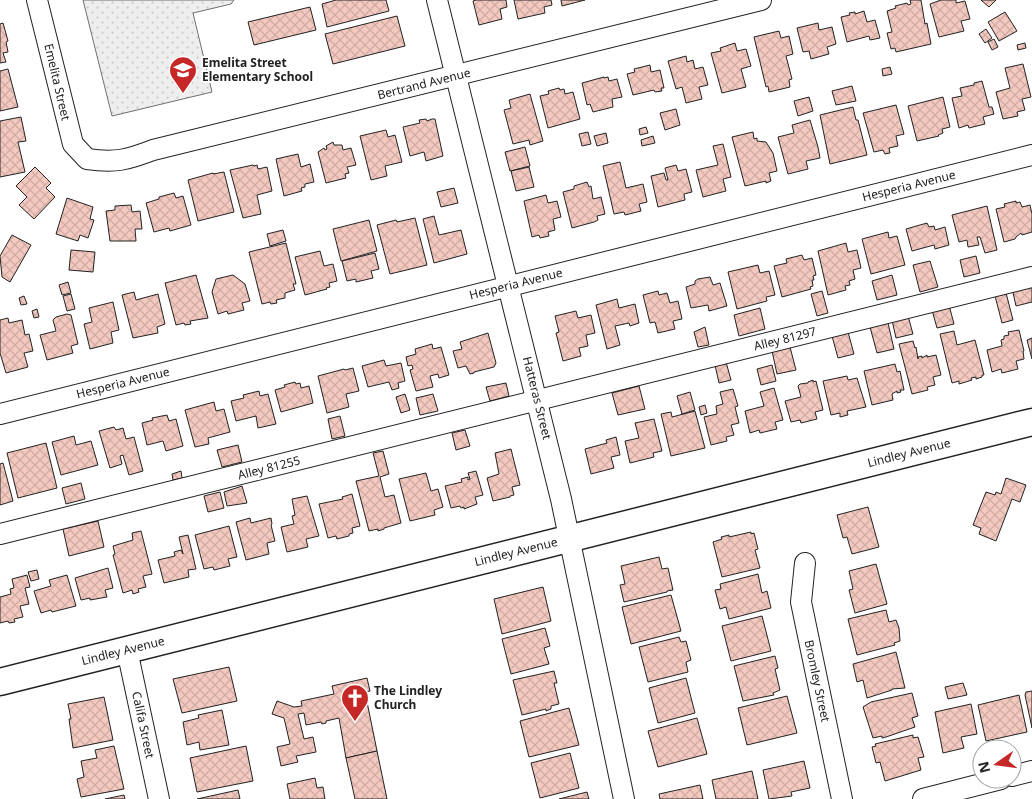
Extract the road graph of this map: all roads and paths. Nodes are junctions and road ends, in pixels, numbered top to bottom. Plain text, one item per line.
1 (37, 0) edge
2 (437, 0) edge
3 (761, 0) edge
4 (456, 76) junction
5 (1032, 155) edge
6 (87, 160) joint
7 (1032, 277) edge
8 (508, 286) junction
9 (538, 400) junction
10 (0, 414) edge
11 (1032, 422) edge
12 (0, 534) edge
13 (570, 539) junction
14 (805, 563) dead end
15 (127, 650) junction
16 (0, 682) edge
17 (972, 786) edge
18 (159, 799) edge
19 (624, 799) edge
20 (842, 799) edge
21 (923, 799) edge

1 - 6 street, Emelita Street
2 - 4 street, Hatteras Street
3 - 4 street, Bertrand Avenue
4 - 6 street, Bertrand Avenue
4 - 8 street, Hatteras Street
5 - 8 street, Hesperia Avenue
7 - 9 street, Alley 81297
8 - 9 street, Hatteras Street
8 - 10 street, Hesperia Avenue
9 - 12 street, Alley 81255
9 - 13 street, Hatteras Street
11 - 13 main road, Lindley Avenue
13 - 15 main road, Lindley Avenue
13 - 19 street, Hatteras Street
14 - 20 street, Bromley Street
15 - 16 main road, Lindley Avenue
15 - 18 street, Califa Street
17 - 21 street

